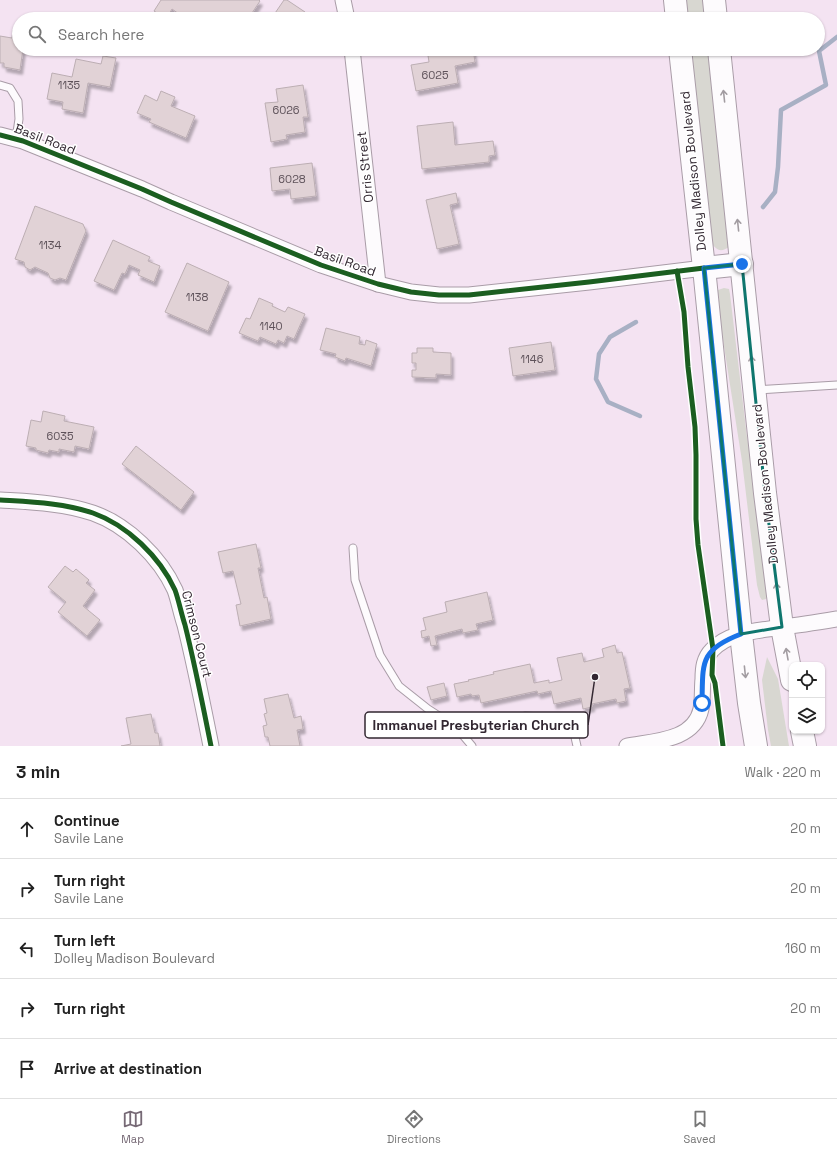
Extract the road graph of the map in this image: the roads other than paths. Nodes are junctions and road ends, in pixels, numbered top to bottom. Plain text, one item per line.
1 (343, 0) edge
2 (675, 0) edge
3 (714, 0) edge
4 (346, 12) edge
5 (676, 12) edge
6 (715, 12) edge
7 (353, 56) edge
8 (681, 56) edge
9 (720, 56) edge
10 (0, 85) edge
11 (0, 135) edge
12 (16, 139) junction
13 (742, 264) junction
14 (704, 268) junction
15 (378, 284) junction
16 (837, 385) edge
17 (754, 390) junction
18 (0, 500) edge
19 (353, 548) dead end
20 (837, 619) edge
21 (782, 627) junction
22 (741, 634) junction
23 (789, 664) edge
24 (462, 734) junction
25 (803, 734) edge
26 (211, 746) edge
27 (472, 746) edge
28 (577, 746) edge
29 (627, 746) edge
30 (756, 746) edge
31 (805, 746) edge

1 - 4 street
2 - 5 main road
3 - 6 main road
7 - 15 street, Orris Street
8 - 14 main road, Dolley Madison Boulevard
13 -> 9 main road, Dolley Madison Boulevard
10 - 12 lane
11 - 12 street, Basil Road
12 - 15 street, Basil Road
13 - 14 main road
17 -> 13 main road, Dolley Madison Boulevard
14 - 15 street, Basil Road
14 - 22 main road, Dolley Madison Boulevard
16 - 17 lane
21 -> 17 main road, Dolley Madison Boulevard
18 - 26 street, Crimson Court
19 - 24 lane
20 - 21 street
21 - 22 street
23 -> 21 main road, Dolley Madison Boulevard
22 - 29 street
22 -> 30 main road, Dolley Madison Boulevard
24 - 27 lane
24 - 28 lane
25 - 31 main road

